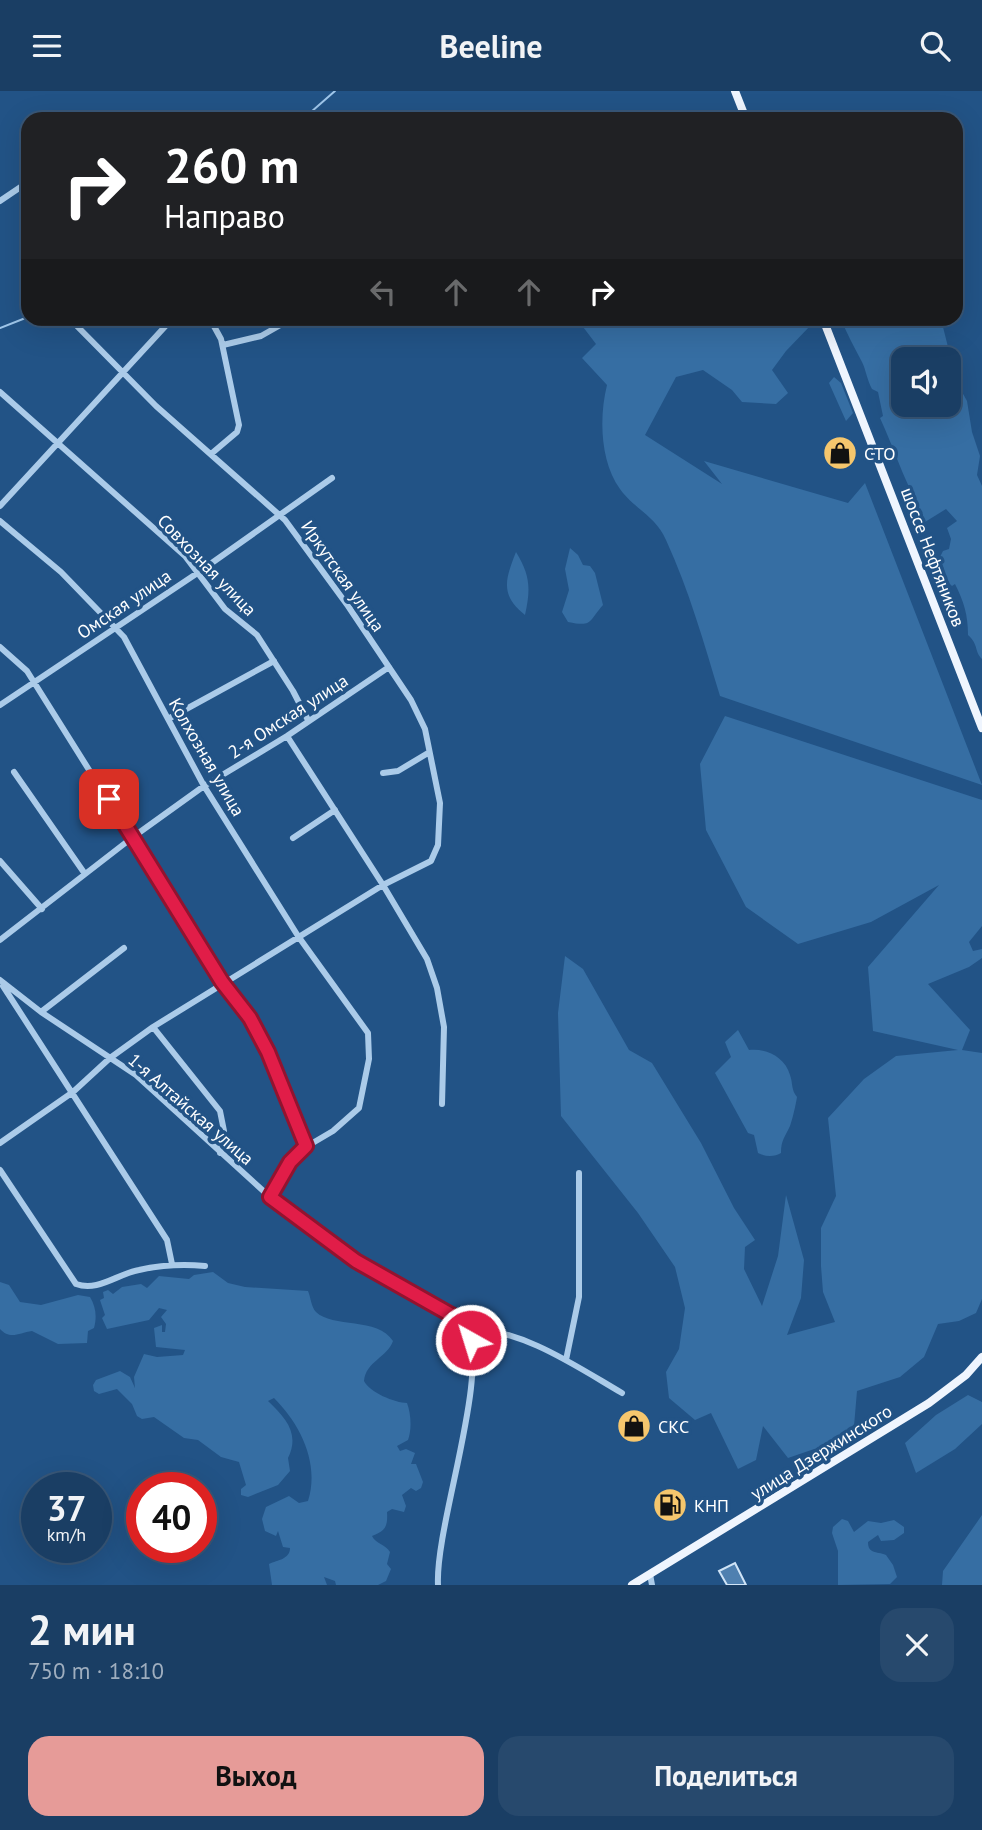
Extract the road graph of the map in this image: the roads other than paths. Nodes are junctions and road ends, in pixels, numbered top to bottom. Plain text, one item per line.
1 (735, 91) edge
2 (743, 112) edge
3 (21, 186) edge
4 (0, 201) edge
5 (77, 326) edge
6 (166, 326) edge
7 (214, 326) edge
8 (278, 326) edge
9 (826, 326) edge
10 (223, 345) junction
11 (124, 371) junction
12 (0, 392) edge
13 (58, 443) junction
14 (211, 454) junction
15 (332, 478) dead end
16 (0, 506) edge
17 (278, 515) junction
18 (0, 521) edge
19 (199, 572) junction
20 (115, 625) junction
21 (0, 647) edge
22 (274, 660) junction
23 (389, 667) junction
24 (34, 682) junction
25 (0, 705) edge
26 (168, 719) junction
27 (308, 720) junction
28 (982, 728) edge
29 (287, 736) junction
30 (428, 753) junction
31 (14, 772) dead end
32 (383, 773) dead end
33 (204, 786) junction
34 (335, 810) junction
35 (133, 837) junction
36 (293, 838) dead end
37 (0, 861) edge
38 (85, 874) junction
39 (383, 885) junction
40 (42, 909) junction
41 (298, 936) junction
42 (0, 940) edge
43 (124, 948) dead end
44 (0, 981) edge
45 (222, 982) junction
46 (41, 1012) junction
47 (153, 1027) junction
48 (110, 1058) junction
49 (73, 1092) junction
50 (442, 1104) dead end
51 (0, 1143) edge
52 (306, 1146) junction
53 (220, 1153) junction
54 (0, 1170) edge
55 (579, 1173) dead end
56 (270, 1197) junction
57 (172, 1264) junction
58 (205, 1266) dead end
59 (467, 1328) junction
60 (982, 1357) edge
61 (566, 1360) junction
62 (622, 1393) dead end
63 (650, 1574) junction
64 (438, 1585) edge
65 (632, 1585) edge
66 (652, 1585) edge

1 - 2 main road
3 - 4 street
5 - 11 street, Иркутская улица
6 - 11 street
7 - 10 street
8 - 10 street
9 - 28 main road, шоссе Нефтяников
10 - 14 street
11 - 13 street
11 - 14 street, Иркутская улица
12 - 13 street, Совхозная улица
13 - 16 street
13 - 19 street, Совхозная улица
14 - 17 street, Иркутская улица
15 - 17 street, Омская улица
17 - 19 street, Омская улица
17 - 23 street, Иркутская улица
18 - 20 street, Колхозная улица
19 - 20 street, Омская улица
19 - 22 street, Совхозная улица
20 - 24 street, Омская улица
20 - 26 street, Колхозная улица
21 - 24 street
22 - 26 street
22 - 27 street, Совхозная улица
23 - 27 street, 2-я Омская улица
23 - 30 street, Иркутская улица
24 - 25 street, Омская улица
24 - 35 street
26 - 33 street, Колхозная улица
27 - 29 street, 2-я Омская улица
29 - 33 street, 2-я Омская улица
29 - 34 street
30 - 32 street
30 - 39 street, Иркутская улица
31 - 38 street
33 - 35 street, 2-я Омская улица
33 - 41 street, Колхозная улица
34 - 36 street
34 - 39 street
35 - 38 street, 2-я Омская улица
35 - 45 street
37 - 40 street
38 - 40 street, 2-я Омская улица
39 - 41 street
39 - 50 street
40 - 42 street, 2-я Омская улица
41 - 45 street
41 - 52 street, Колхозная улица
43 - 46 street
44 - 46 street, 1-я Алтайская улица
44 - 49 street
45 - 47 street
45 - 52 street
46 - 48 street, 1-я Алтайская улица
47 - 48 street
47 - 53 street
48 - 49 street
48 - 53 street, 1-я Алтайская улица
49 - 51 street
49 - 57 street
52 - 56 street
53 - 56 street, 1-я Алтайская улица
54 - 57 street
55 - 61 street
56 - 59 street, 1-я Алтайская улица
57 - 58 street
59 - 61 street, 1-я Алтайская улица
59 - 64 street
60 - 63 main road, улица Дзержинского
61 - 62 street, 1-я Алтайская улица
63 - 65 main road, улица Дзержинского
63 - 66 street

